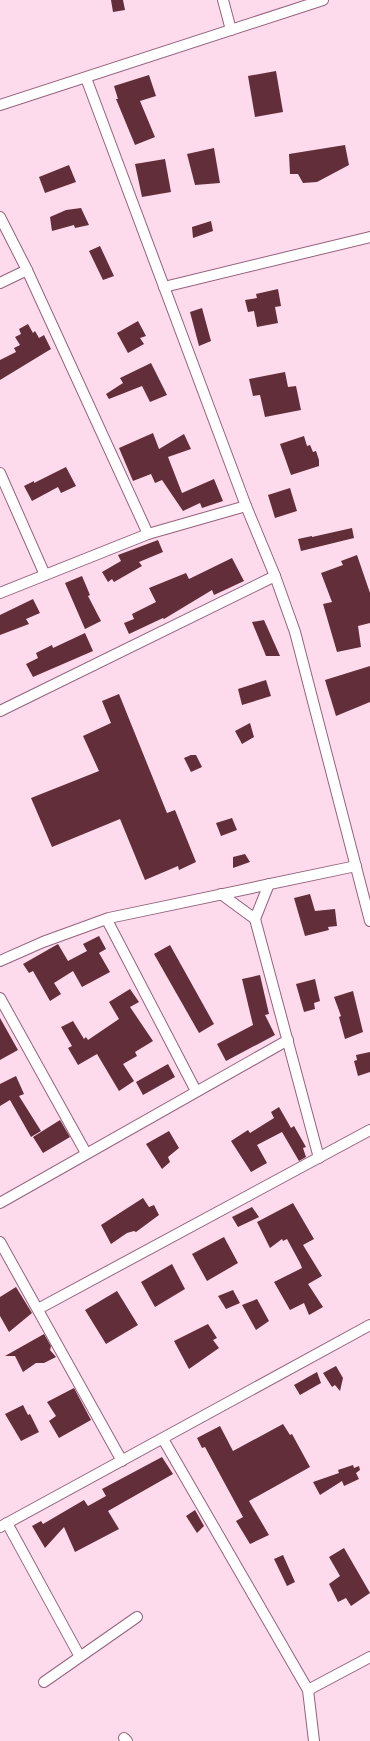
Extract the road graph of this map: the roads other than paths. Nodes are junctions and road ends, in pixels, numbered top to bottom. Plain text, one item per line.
1 (223, 0) edge
2 (323, 0) edge
3 (231, 30) junction
4 (86, 78) junction
5 (0, 105) edge
6 (0, 217) edge
7 (370, 238) edge
8 (27, 270) junction
9 (0, 283) edge
10 (164, 287) junction
11 (0, 474) edge
12 (246, 506) junction
13 (148, 534) junction
14 (45, 575) junction
15 (275, 576) junction
16 (0, 593) edge
17 (0, 711) edge
18 (356, 866) junction
19 (268, 884) junction
20 (221, 894) junction
21 (255, 919) junction
22 (107, 920) junction
23 (370, 921) edge
24 (0, 961) edge
25 (0, 998) edge
26 (288, 1040) junction
27 (196, 1091) junction
28 (370, 1130) edge
29 (86, 1153) junction
30 (319, 1158) junction
31 (0, 1203) edge
32 (0, 1242) edge
33 (38, 1309) junction
34 (370, 1325) edge
35 (163, 1439) junction
36 (122, 1461) junction
37 (4, 1525) edge
38 (137, 1617) dead end
39 (80, 1655) junction
40 (370, 1657) edge
41 (44, 1682) dead end
42 (308, 1690) junction
43 (314, 1741) edge

1 - 3 street
2 - 3 street
3 - 4 street
4 - 5 street
4 - 10 street
6 - 8 street
7 - 10 street
8 - 9 street
8 - 13 street
10 - 12 street
11 - 14 street
12 - 13 street
12 - 15 street
13 - 14 street
14 - 16 street
15 - 17 street
15 - 18 street
18 - 19 street
18 - 23 street
19 - 20 street
19 - 21 street
20 - 21 street
20 - 22 street
21 - 26 street
22 - 24 street
22 - 27 street
25 - 29 street
26 - 27 street
26 - 30 street
27 - 29 street
28 - 30 street
29 - 31 street
30 - 33 street
32 - 33 street
33 - 36 street
34 - 35 street
35 - 36 street
35 - 42 street
36 - 37 street
37 - 39 street
38 - 39 street
39 - 41 street
40 - 42 street
42 - 43 street

